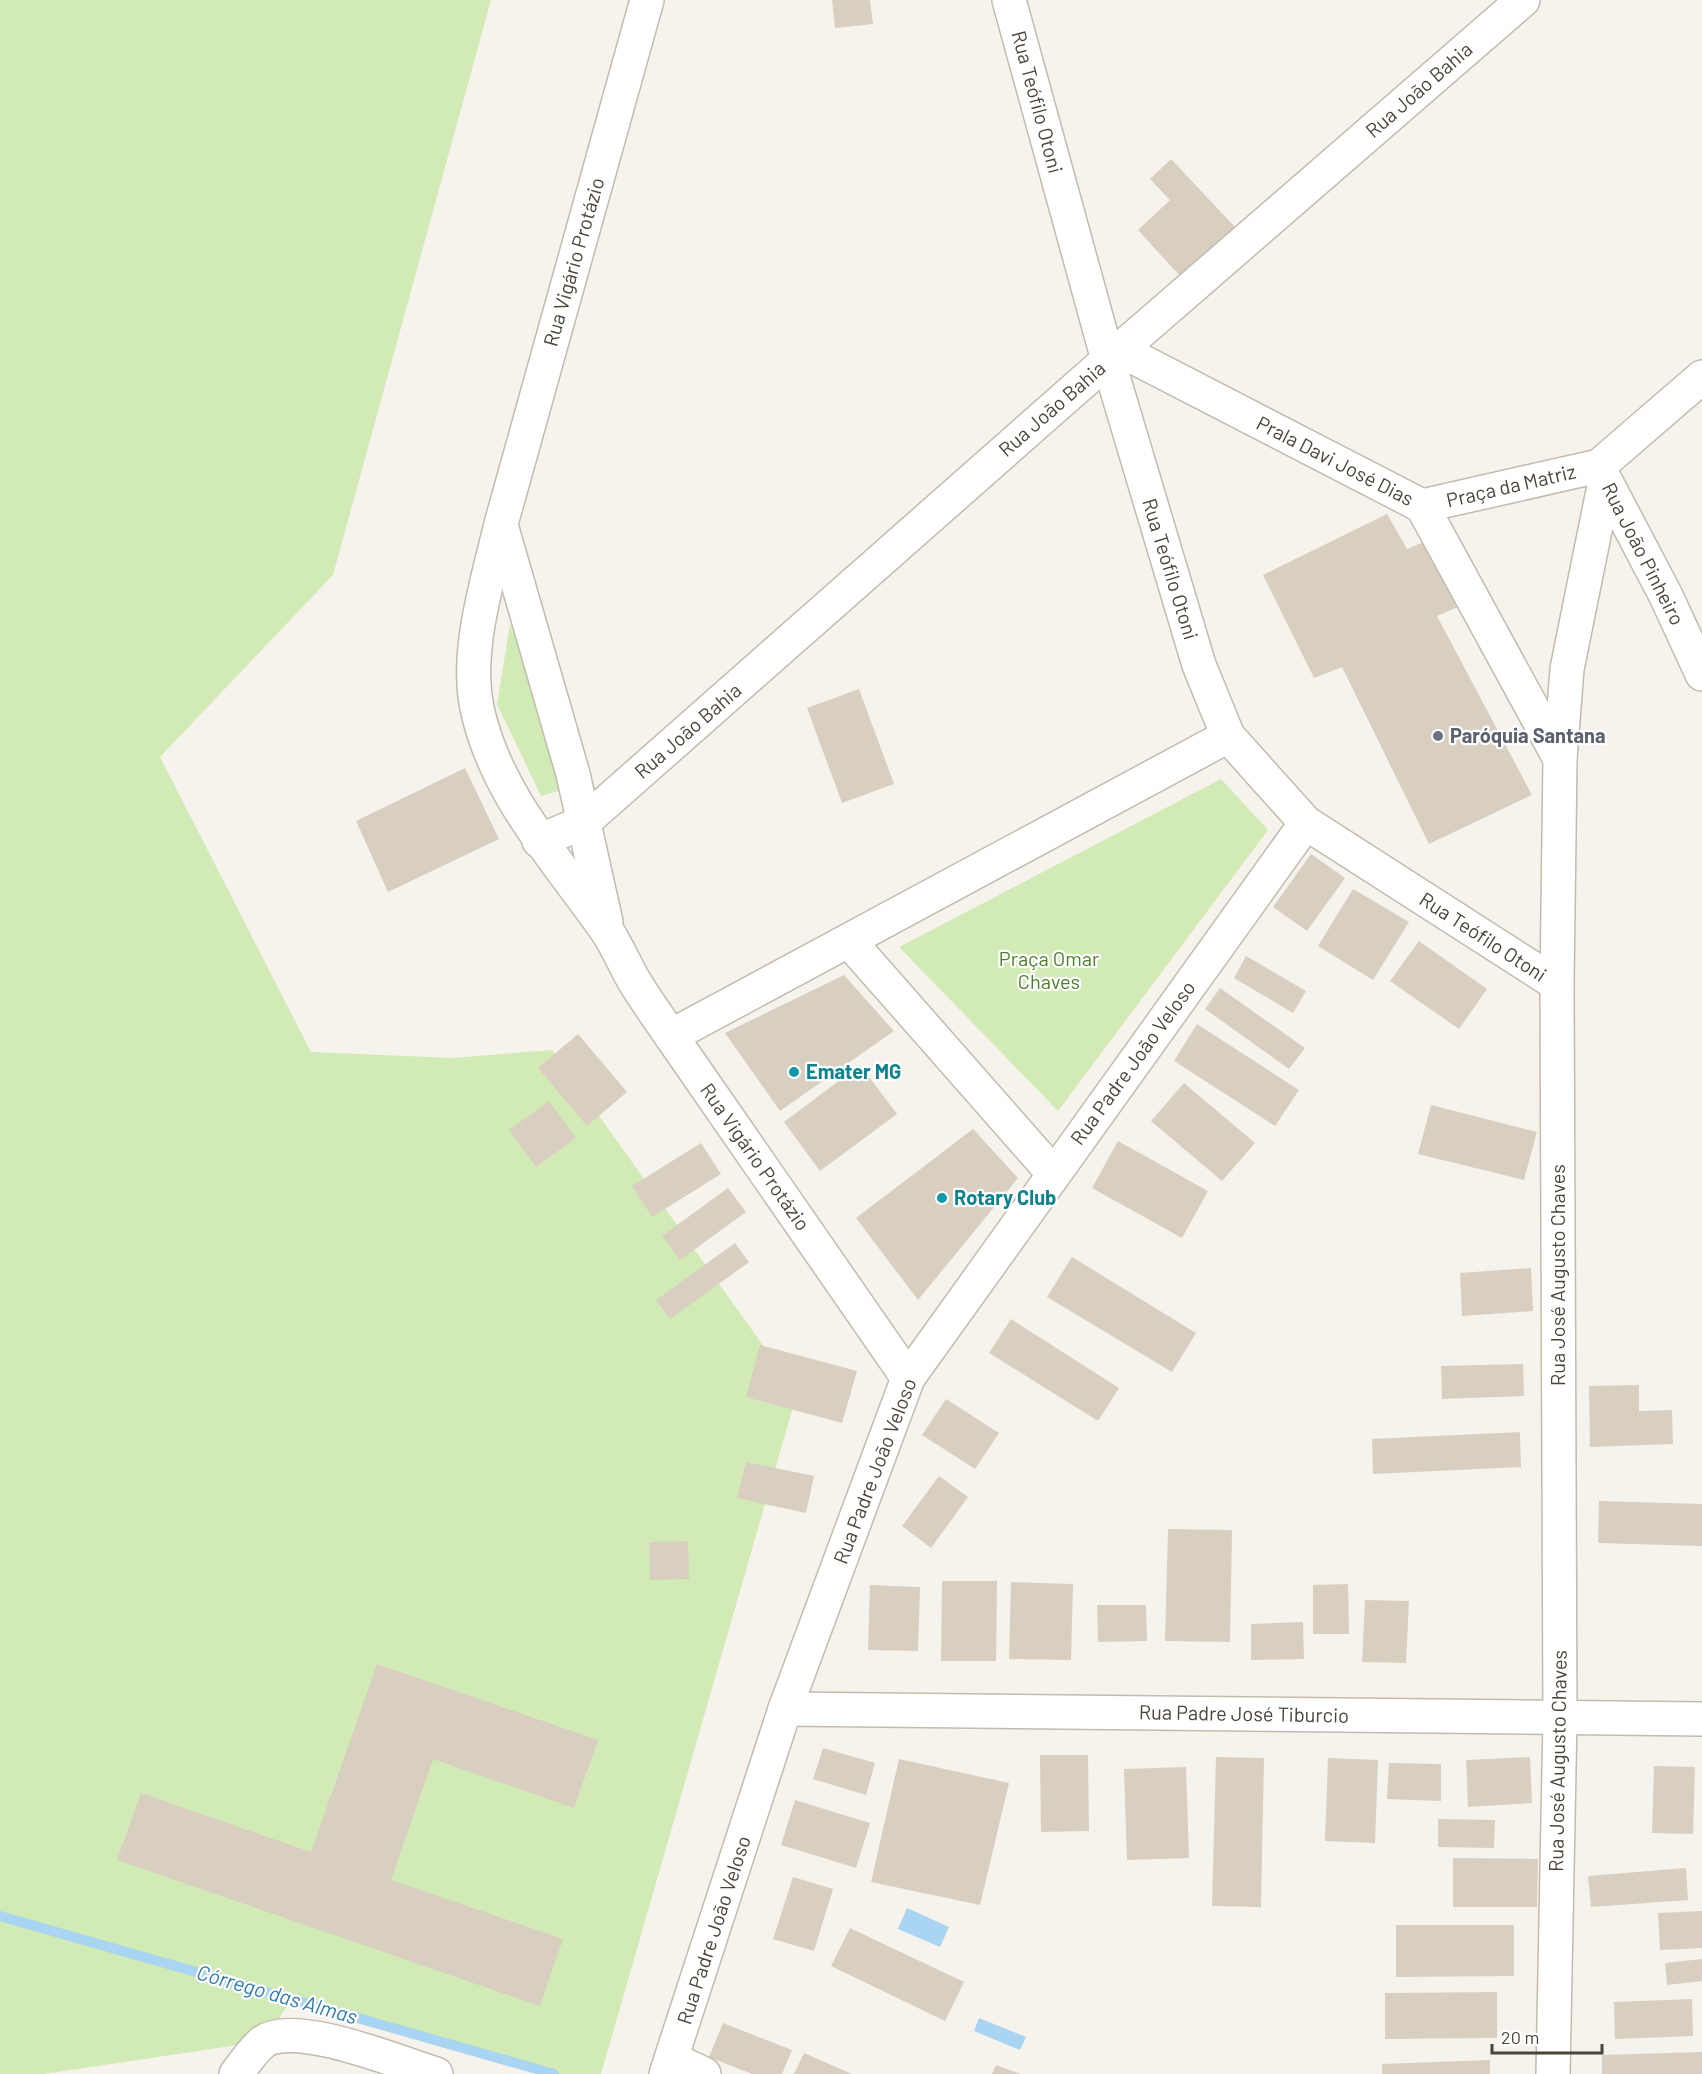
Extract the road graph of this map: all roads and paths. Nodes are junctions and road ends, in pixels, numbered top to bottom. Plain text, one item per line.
1 (647, 0) edge
2 (1009, 0) edge
3 (1523, 0) edge
4 (1114, 355) junction
5 (1702, 377) edge
6 (1602, 474) junction
7 (1422, 506) junction
8 (501, 524) junction
9 (1702, 674) edge
10 (1228, 736) junction
11 (1560, 759) junction
12 (584, 822) junction
13 (1306, 823) junction
14 (539, 841) junction
15 (608, 933) junction
16 (849, 941) junction
17 (1557, 984) junction
18 (671, 1036) junction
19 (1053, 1173) junction
20 (908, 1378) junction
21 (785, 1709) junction
22 (1560, 1718) junction
23 (1702, 1719) edge
24 (669, 2066) edge
25 (236, 2074) edge
26 (436, 2074) edge
27 (704, 2074) edge
28 (1553, 2074) edge

1 - 8 street, Rua Vigário Protázio
2 - 4 street, Rua Teófilo Otoni
3 - 4 street, Rua João Bahia
4 - 7 street, Prala Davi José Dias
4 - 10 street, Rua Teófilo Otoni
4 - 12 street, Rua João Bahia
5 - 6 street
6 - 7 street, Praça da Matriz
6 - 9 street, Rua João Pinheiro
6 - 11 street, Rua José Augusto Chaves
7 - 11 street, Prala Davi José Dias
8 - 12 street, Rua Vigário Protázio
8 - 14 street, Rua Vigário Protázio
10 - 13 street, Rua Teófilo Otoni
10 - 16 street
11 - 17 street, Rua José Augusto Chaves
12 - 14 street, Rua João Bahia
12 - 15 street, Rua Vigário Protázio
13 - 17 street, Rua Teófilo Otoni
13 - 19 street, Rua Padre João Veloso
14 - 15 street, Rua Vigário Protázio
15 - 18 street, Rua Vigário Protázio
16 - 18 street
16 - 19 street
17 - 22 street, Rua José Augusto Chaves
18 - 20 street, Rua Vigário Protázio
19 - 20 street, Rua Padre João Veloso
20 - 21 street, Rua Padre João Veloso
21 - 22 street, Rua Padre José Tiburcio
21 - 24 street, Rua Padre João Veloso
22 - 23 street, Rua Padre José Tiburcio
22 - 28 street, Rua José Augusto Chaves
24 - 27 street
25 - 26 street

